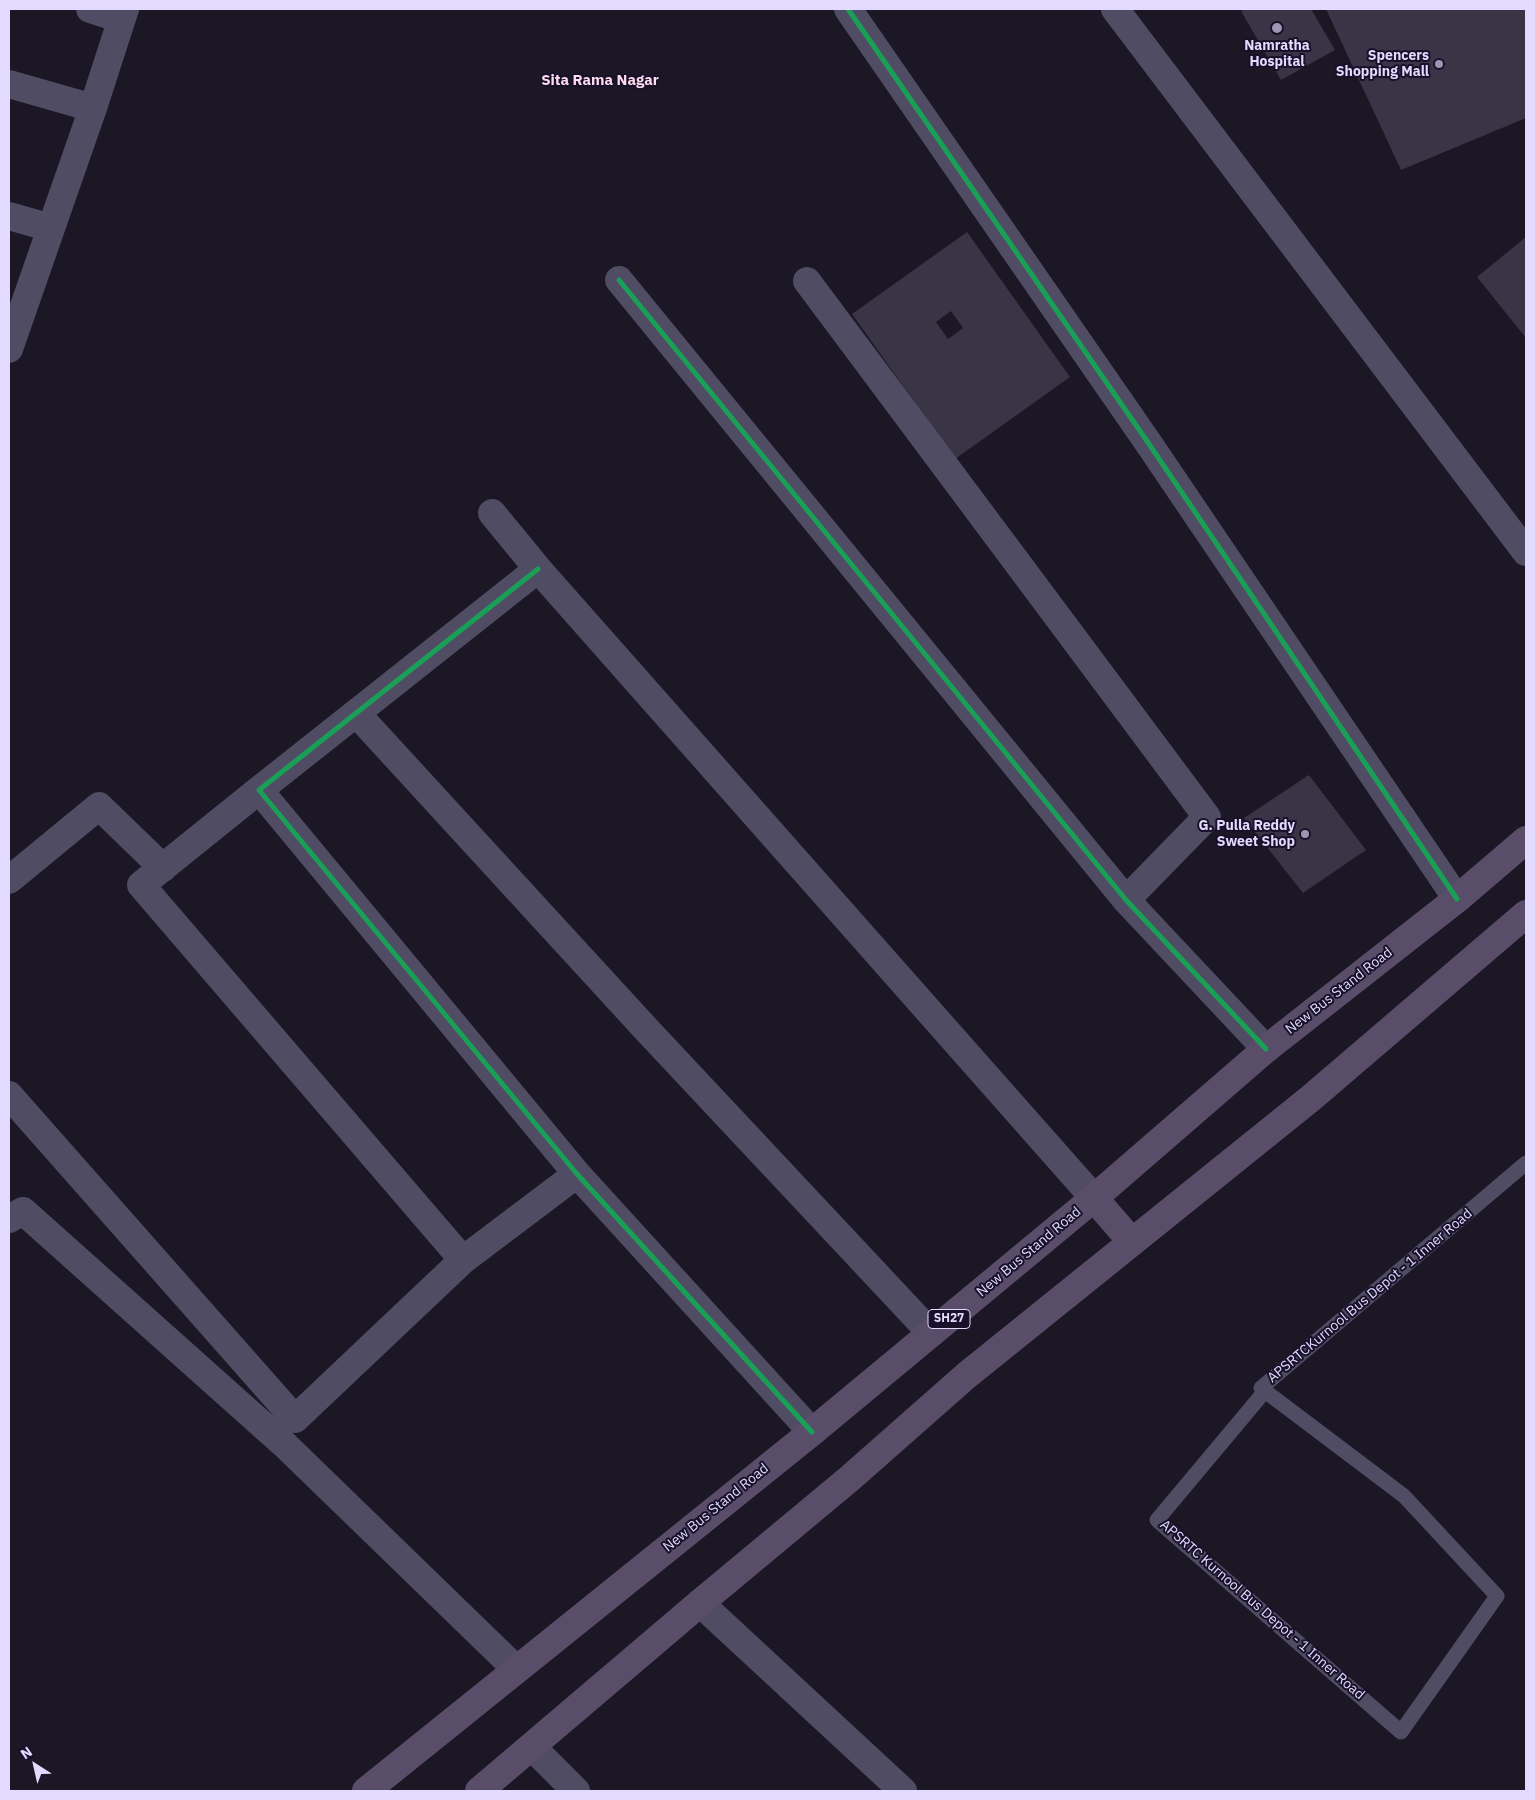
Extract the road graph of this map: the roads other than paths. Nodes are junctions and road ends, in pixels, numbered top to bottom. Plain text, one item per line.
1 (90, 9) edge
2 (848, 9) edge
3 (1115, 9) edge
4 (123, 14) edge
5 (9, 84) edge
6 (93, 108) junction
7 (9, 216) edge
8 (52, 228) junction
9 (619, 280) dead end
10 (807, 282) dead end
11 (9, 349) edge
12 (492, 513) dead end
13 (1526, 552) edge
14 (538, 569) junction
15 (356, 712) junction
16 (258, 790) junction
17 (1526, 840) edge
18 (163, 868) junction
19 (9, 880) edge
20 (1457, 899) junction
21 (1126, 900) junction
22 (1526, 914) edge
23 (1266, 1049) junction
24 (9, 1095) edge
25 (1526, 1163) edge
26 (577, 1174) junction
27 (1094, 1198) junction
28 (9, 1218) edge
29 (1132, 1242) junction
30 (463, 1260) junction
31 (931, 1333) junction
32 (1265, 1391) junction
33 (812, 1432) junction
34 (700, 1602) junction
35 (516, 1669) junction
36 (1401, 1732) joint
37 (532, 1747) junction
38 (366, 1791) edge
39 (479, 1791) edge
40 (576, 1791) edge
41 (903, 1791) edge

1 - 4 street
2 - 20 street
3 - 13 street
4 - 6 street
5 - 6 street
6 - 8 street
7 - 8 street
8 - 11 street
9 - 21 street
10 - 21 street
12 - 14 street
14 - 15 street
14 - 27 street
15 - 16 street
15 - 31 street
16 - 18 street
16 - 26 street
17 - 20 main road, New Bus Stand Road / SH27
18 - 19 street
18 - 30 street
20 - 23 main road, New Bus Stand Road / SH27
21 - 23 street
22 - 29 main road
23 - 27 main road, New Bus Stand Road / SH27
24 - 30 street
25 - 32 lane, APSRTCKurnool Bus Depot - 1 Inner Road
26 - 30 street
26 - 33 street
27 - 29 main road
27 - 31 main road, New Bus Stand Road / SH27
28 - 35 street
29 - 34 main road
31 - 33 main road, New Bus Stand Road / SH27
32 - 36 lane, APSRTCKurnool Bus Depot - 1 Inner Road
32 - 36 lane, APSRTC Kurnool Bus Depot - 1 Inner Road
33 - 35 main road, New Bus Stand Road / SH27
34 - 37 main road
34 - 41 street
35 - 38 main road, New Bus Stand Road / SH27
37 - 39 main road
37 - 40 street

